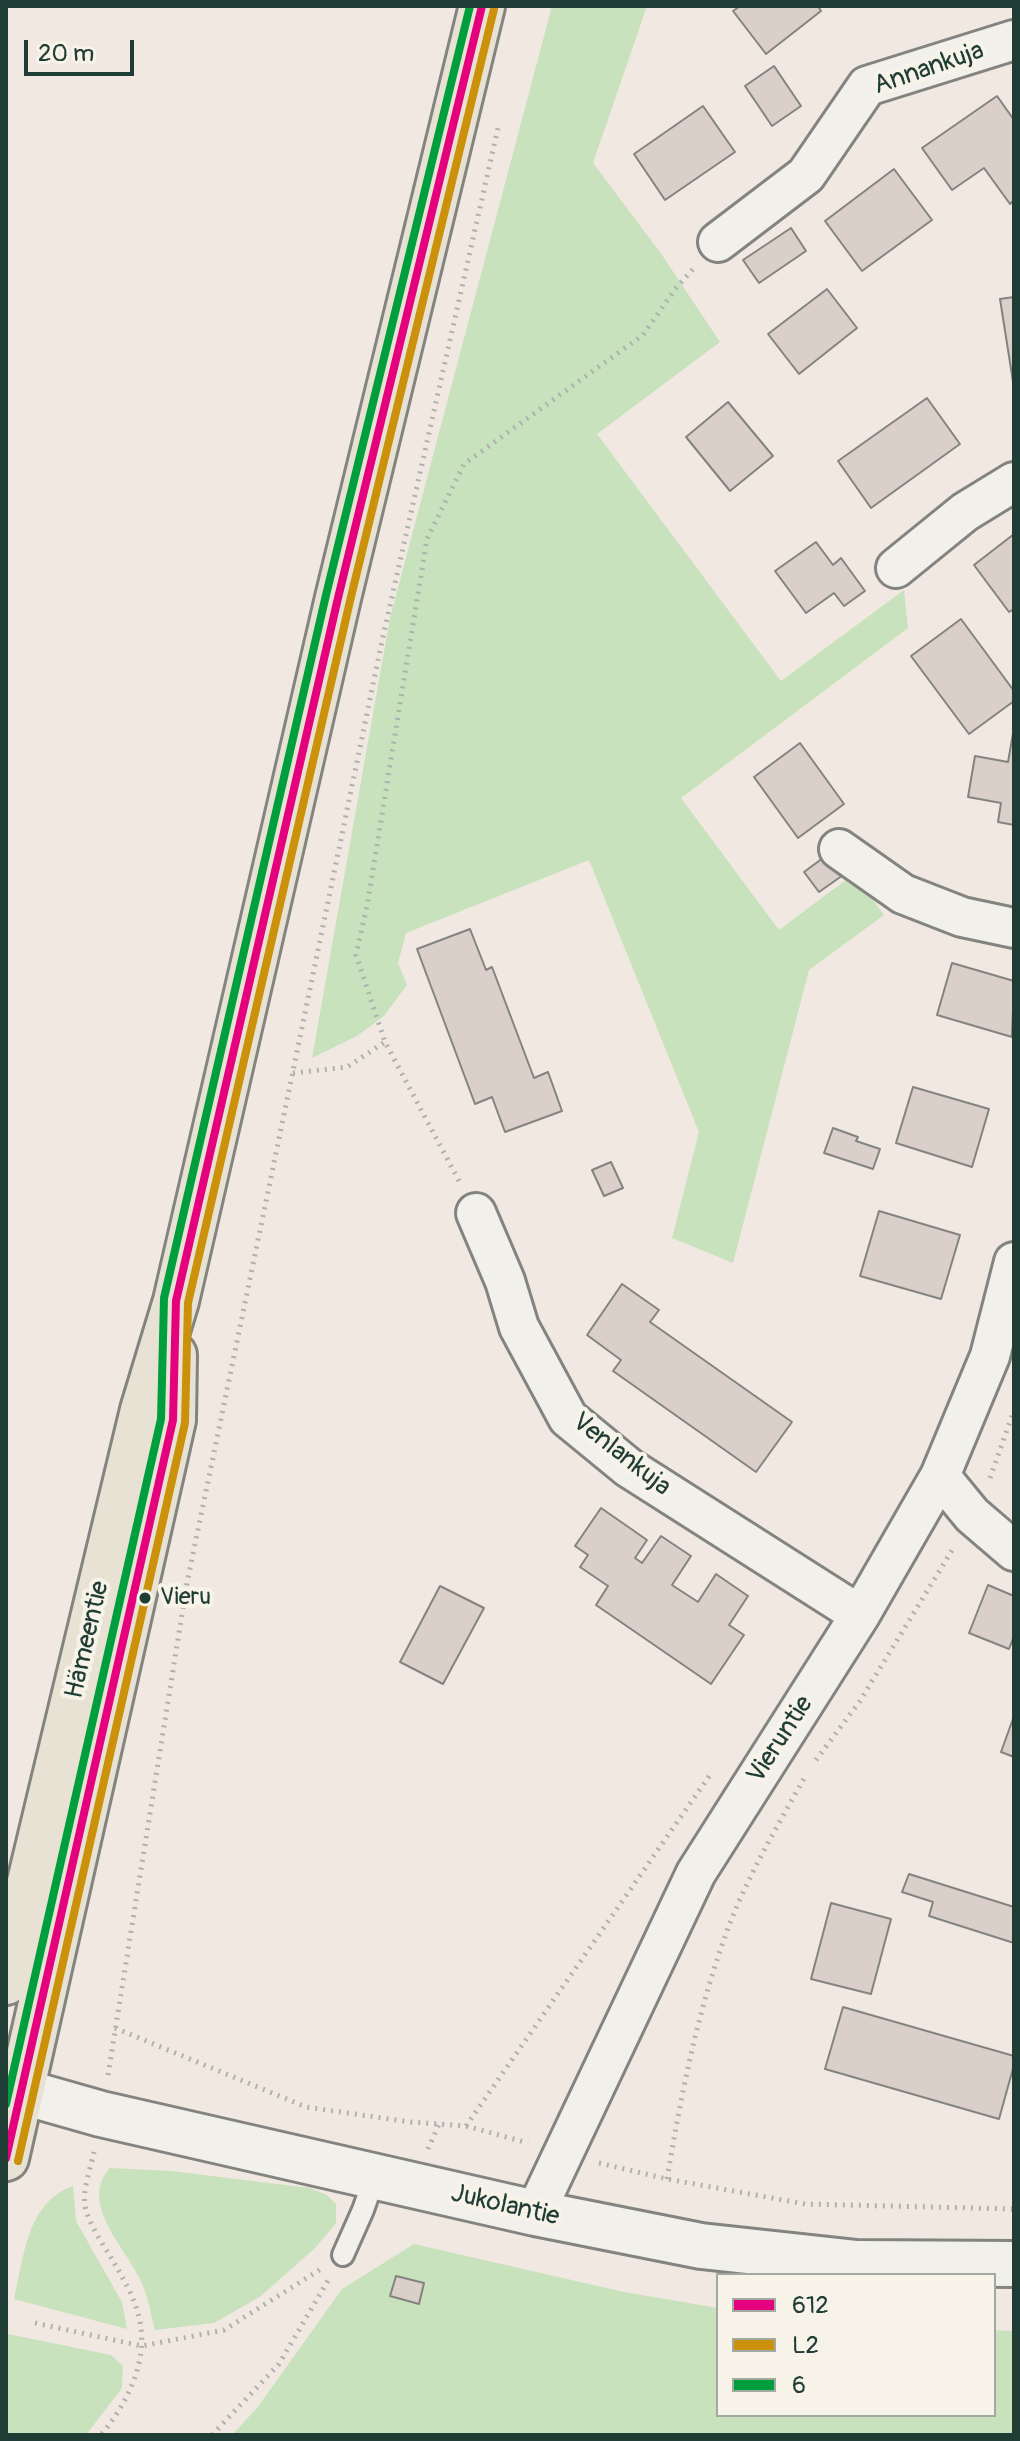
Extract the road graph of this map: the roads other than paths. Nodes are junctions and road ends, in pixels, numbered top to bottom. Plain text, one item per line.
1 (482, 6) edge
2 (1014, 40) edge
3 (718, 242) road end
4 (1014, 482) edge
5 (896, 568) dead end
6 (839, 849) dead end
7 (1014, 928) edge
8 (476, 1213) road end
9 (1014, 1262) edge
10 (176, 1301) junction
11 (940, 1476) junction
12 (1014, 1551) edge
13 (860, 1615) junction
14 (6, 1982) edge
15 (14, 2089) edge
16 (6, 2158) edge
17 (375, 2176) junction
18 (535, 2213) junction
19 (343, 2255) road end
20 (1014, 2264) edge

1 - 10 highway, Hämeentie
2 - 3 street, Annankuja
4 - 5 street
6 - 7 street
8 - 13 street, Venlankuja
9 - 11 street, Vieruntie
10 - 14 highway, Hämeentie
10 - 15 highway, Hämeentie
11 - 12 street
11 - 13 street, Vieruntie
13 - 18 street, Vieruntie
15 - 16 highway, Hämeentie
15 - 17 street, Jukolantie
17 - 18 street, Jukolantie
17 - 19 lane
18 - 20 street, Jukolantie

